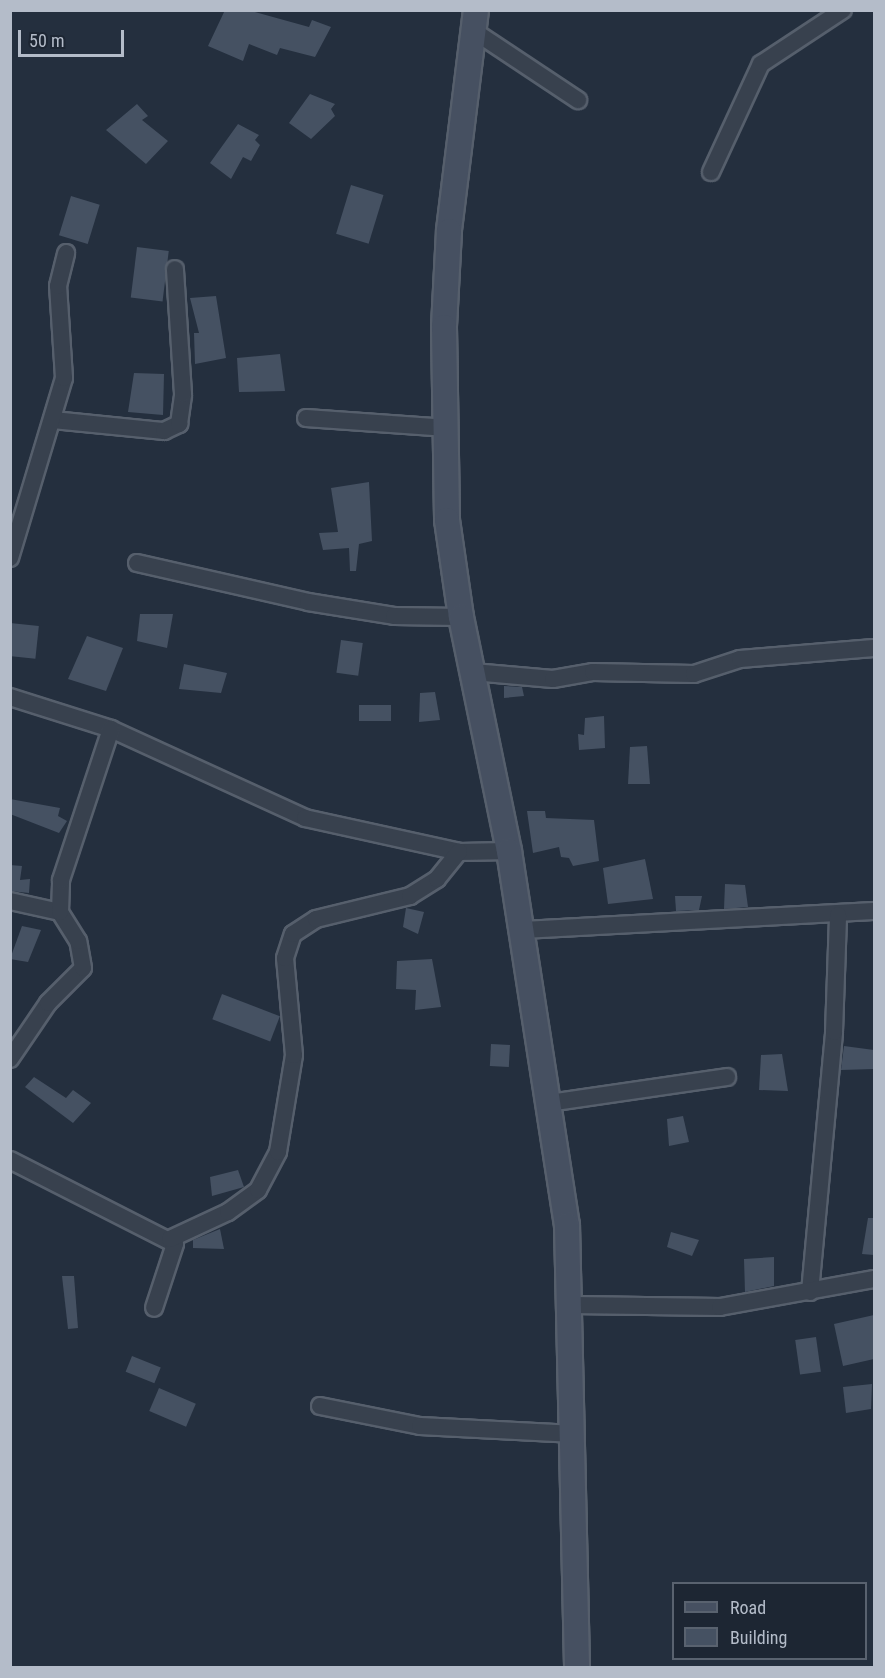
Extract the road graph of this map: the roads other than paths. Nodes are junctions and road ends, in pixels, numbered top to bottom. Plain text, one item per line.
1 (843, 10) edge
2 (475, 21) edge
3 (578, 100) dead end
4 (711, 172) dead end
5 (66, 253) dead end
6 (175, 269) dead end
7 (306, 418) dead end
8 (53, 420) junction
9 (448, 428) junction
10 (17, 519) edge
11 (10, 558) edge
12 (137, 563) dead end
13 (461, 617) junction
14 (874, 648) edge
15 (473, 672) junction
16 (10, 698) edge
17 (111, 729) junction
18 (509, 851) junction
19 (459, 852) junction
20 (10, 901) edge
21 (874, 911) edge
22 (60, 912) junction
23 (838, 915) junction
24 (522, 930) junction
25 (10, 1059) edge
26 (727, 1077) dead end
27 (549, 1103) junction
28 (10, 1160) edge
29 (170, 1239) junction
30 (874, 1279) edge
31 (810, 1292) junction
32 (572, 1305) junction
33 (154, 1308) dead end
34 (320, 1406) dead end
35 (575, 1434) junction
36 (577, 1668) edge

1 - 4 street
2 - 3 street
2 - 9 main road
5 - 8 street
6 - 8 street
7 - 9 street
8 - 10 street
9 - 13 main road
10 - 11 street
12 - 13 street
13 - 15 main road
14 - 15 street
15 - 18 main road
16 - 17 street
17 - 19 street
17 - 22 street
18 - 19 street
18 - 24 main road
19 - 29 street
20 - 22 street
21 - 23 street
22 - 25 street
23 - 24 street
23 - 31 street
24 - 27 main road
26 - 27 street
27 - 32 main road
28 - 29 street
29 - 33 street
30 - 31 street
31 - 32 street
32 - 35 main road
34 - 35 street
35 - 36 main road

